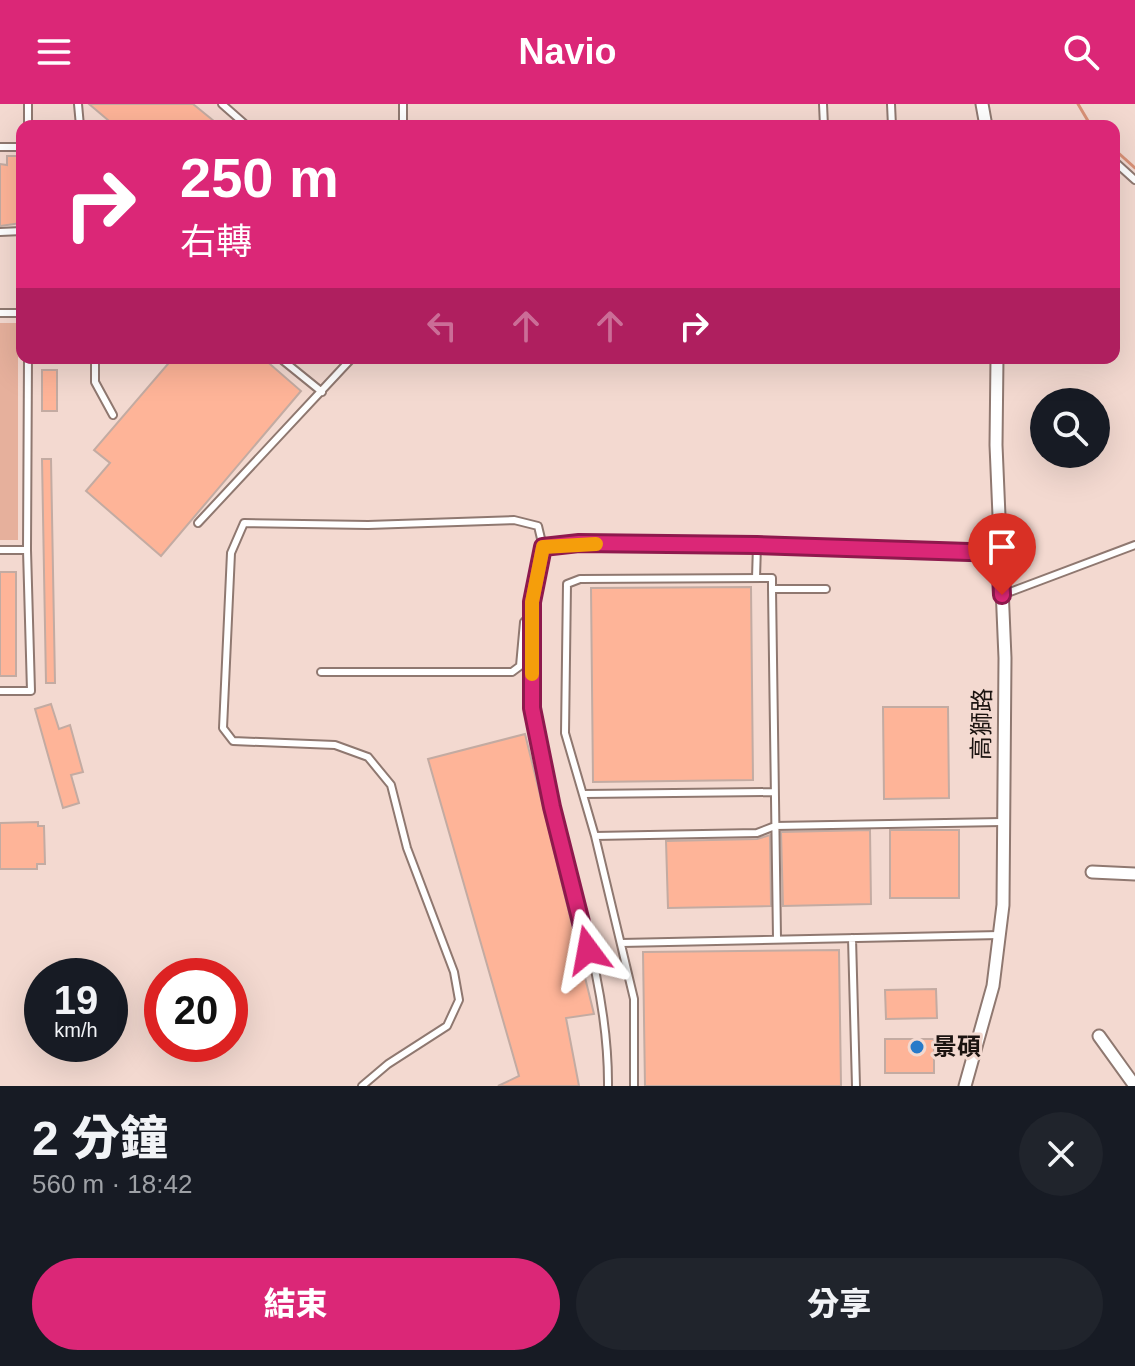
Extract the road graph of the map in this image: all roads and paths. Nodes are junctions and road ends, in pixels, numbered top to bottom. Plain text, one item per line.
1 (222, 104) edge
2 (240, 120) edge
3 (1120, 166) edge
4 (1135, 180) edge
5 (28, 364) edge
6 (95, 364) edge
7 (287, 364) edge
8 (347, 364) edge
9 (997, 364) edge
10 (322, 392) junction
11 (113, 415) dead end
12 (198, 523) dead end
13 (757, 545) junction
14 (1135, 545) edge
15 (543, 547) junction
16 (0, 550) edge
17 (27, 550) junction
18 (1000, 553) junction
19 (756, 578) junction
20 (772, 589) junction
21 (826, 589) dead end
22 (1002, 595) junction
23 (532, 613) junction
24 (321, 672) dead end
25 (0, 691) edge
26 (774, 792) junction
27 (584, 794) junction
28 (1002, 822) junction
29 (775, 826) junction
30 (595, 836) junction
31 (1092, 872) dead end
32 (1135, 874) edge
33 (1000, 935) junction
34 (777, 938) junction
35 (852, 938) junction
36 (621, 943) junction
37 (1099, 1036) dead end
38 (362, 1086) edge
39 (608, 1086) edge
40 (634, 1086) edge
41 (856, 1086) edge
42 (965, 1086) edge
43 (1135, 1086) edge

1 - 2 lane
3 - 4 lane
5 - 17 lane
6 - 11 lane
7 - 10 lane
8 - 10 lane
9 - 18 street, 高獅路
10 - 12 lane
13 - 15 lane
13 - 18 lane
13 - 19 lane
14 - 22 lane
15 - 23 lane
15 - 38 lane
16 - 17 lane
17 - 25 lane
18 - 22 street, 高獅路
19 - 20 lane
19 - 27 lane
20 - 21 lane
20 - 26 lane
22 - 28 street, 高獅路
23 - 24 lane
23 - 39 lane
26 - 27 lane
26 - 29 lane
27 - 30 lane
28 - 29 lane
28 - 33 street, 高獅路
29 - 30 lane
29 - 34 lane
30 - 36 lane
31 - 32 street
33 - 35 lane
33 - 42 street, 高獅路
34 - 35 lane
34 - 36 lane
35 - 41 lane
36 - 40 lane
37 - 43 street

